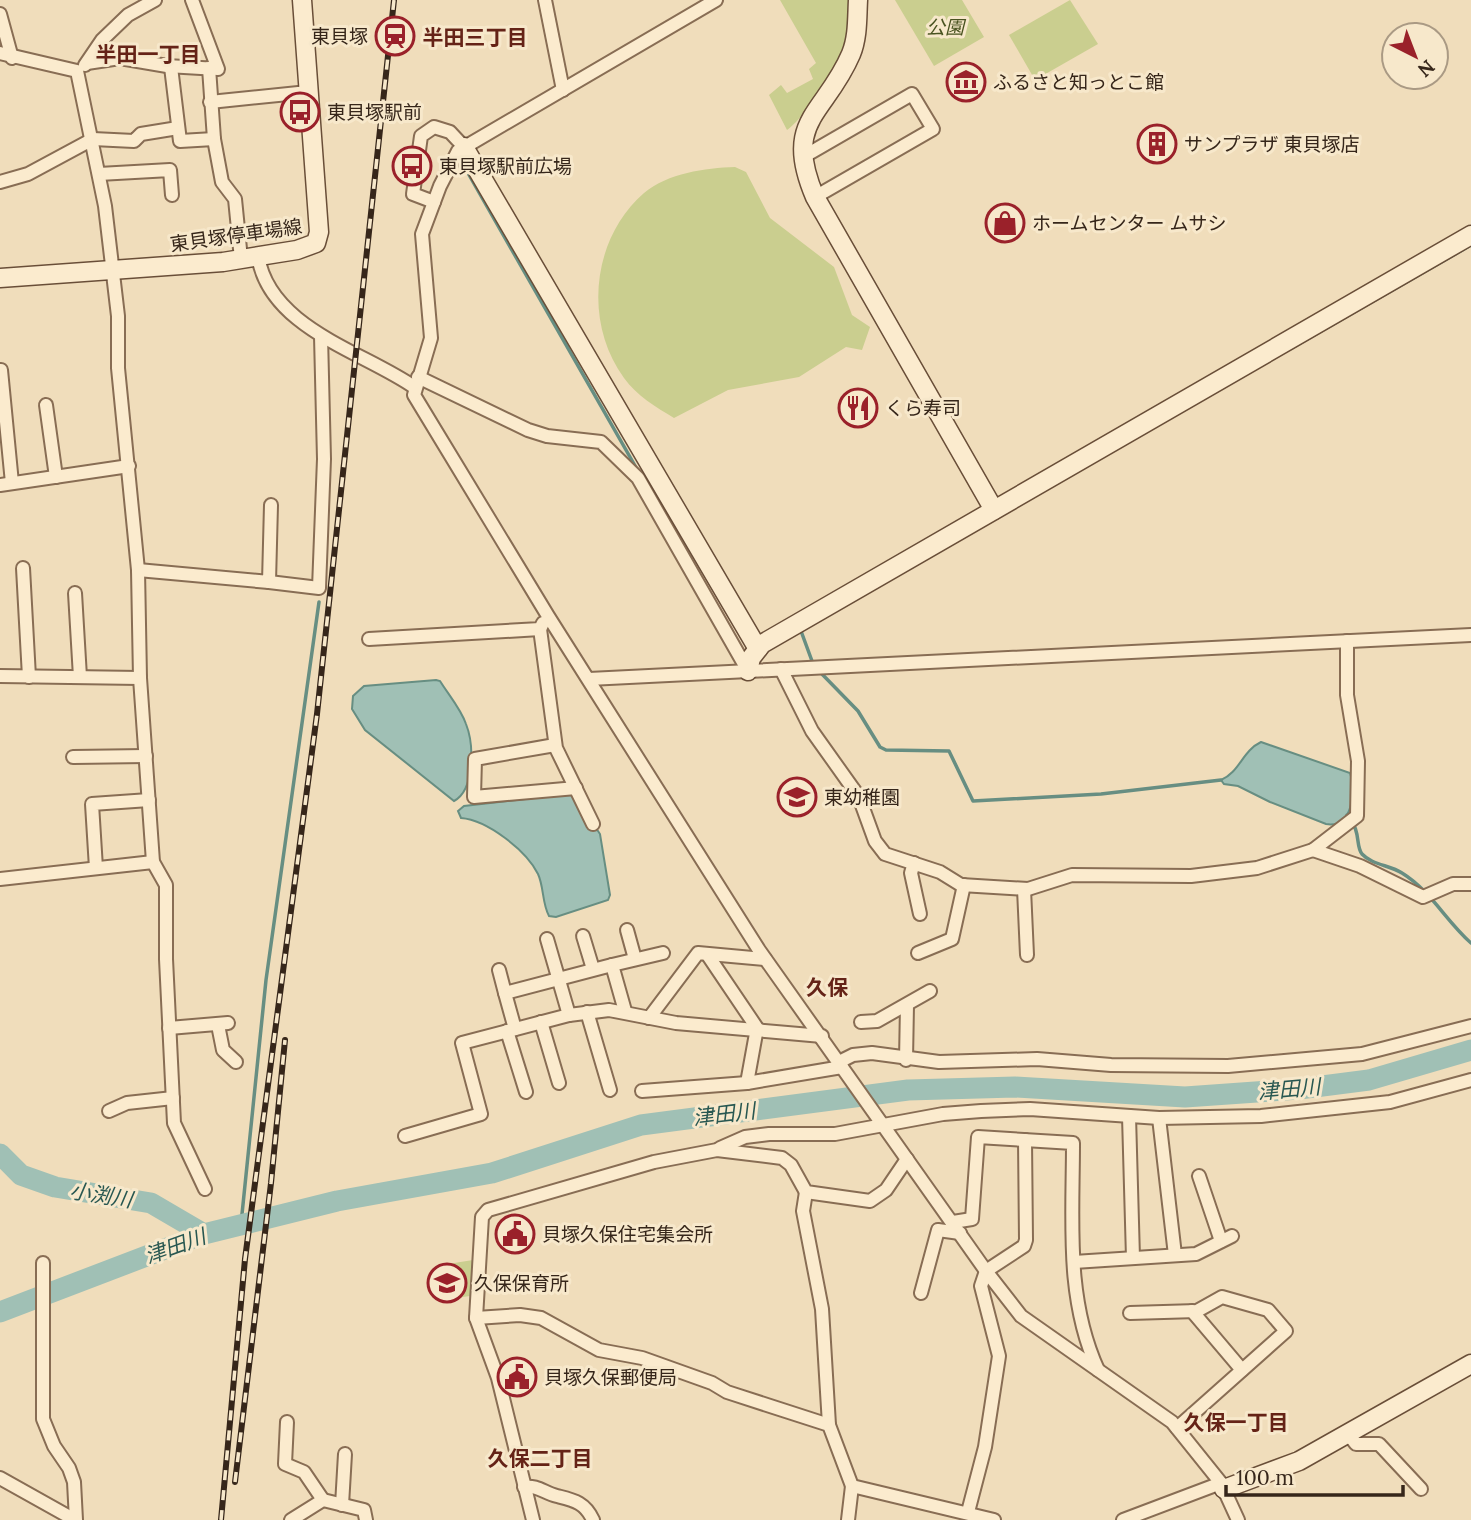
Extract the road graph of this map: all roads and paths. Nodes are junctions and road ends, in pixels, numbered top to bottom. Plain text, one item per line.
1 (126, 0) edge
2 (155, 0) edge
3 (192, 0) edge
4 (302, 0) edge
5 (545, 0) edge
6 (716, 0) edge
7 (858, 0) edge
8 (132, 13) junction
9 (0, 14) edge
10 (6, 56) edge
11 (87, 63) junction
12 (172, 66) junction
13 (209, 68) junction
14 (77, 71) junction
15 (563, 90) junction
16 (308, 92) junction
17 (210, 102) junction
18 (178, 128) junction
19 (93, 139) junction
20 (214, 139) junction
21 (464, 148) junction
22 (803, 157) junction
23 (99, 174) junction
24 (0, 182) edge
25 (172, 195) dead end
26 (814, 197) junction
27 (434, 202) junction
28 (1471, 234) edge
29 (250, 257) junction
30 (113, 270) junction
31 (0, 278) edge
32 (321, 335) junction
33 (1, 370) edge
34 (416, 382) junction
35 (46, 405) dead end
36 (130, 466) junction
37 (56, 477) junction
38 (6, 484) edge
39 (271, 505) dead end
40 (994, 510) junction
41 (23, 568) dead end
42 (138, 570) junction
43 (269, 582) junction
44 (75, 593) dead end
45 (548, 616) junction
46 (540, 629) junction
47 (1471, 635) edge
48 (369, 639) dead end
49 (1347, 641) junction
50 (758, 649) junction
51 (781, 669) junction
52 (748, 671) junction
53 (0, 676) edge
54 (29, 677) junction
55 (80, 677) junction
56 (140, 678) junction
57 (589, 679) junction
58 (555, 745) junction
59 (146, 756) junction
60 (73, 757) dead end
61 (576, 788) junction
62 (149, 800) junction
63 (593, 824) dead end
64 (1313, 850) junction
65 (153, 862) junction
66 (914, 863) junction
67 (96, 868) junction
68 (0, 879) edge
69 (1471, 884) edge
70 (964, 885) junction
71 (1024, 889) junction
72 (920, 914) dead end
73 (627, 930) dead end
74 (583, 936) dead end
75 (547, 939) dead end
76 (663, 953) dead end
77 (918, 953) dead end
78 (707, 954) junction
79 (1027, 955) dead end
80 (635, 959) junction
81 (765, 959) junction
82 (612, 965) junction
83 (499, 970) dead end
84 (593, 970) junction
85 (560, 978) junction
86 (930, 991) dead end
87 (505, 993) junction
88 (907, 1005) junction
89 (625, 1011) junction
90 (587, 1012) junction
91 (569, 1015) junction
92 (649, 1018) junction
93 (861, 1022) dead end
94 (541, 1023) junction
95 (1471, 1026) edge
96 (169, 1028) junction
97 (757, 1028) junction
98 (511, 1030) junction
99 (822, 1037) junction
100 (906, 1060) junction
101 (236, 1062) dead end
102 (840, 1065) junction
103 (1471, 1080) edge
104 (559, 1083) dead end
105 (747, 1083) junction
106 (610, 1090) dead end
107 (642, 1091) dead end
108 (526, 1092) dead end
109 (173, 1098) junction
110 (109, 1111) dead end
111 (1129, 1116) junction
112 (1159, 1118) junction
113 (882, 1125) junction
114 (405, 1136) dead end
115 (1025, 1140) junction
116 (717, 1150) junction
117 (907, 1159) junction
118 (1199, 1176) dead end
119 (205, 1189) dead end
120 (806, 1192) junction
121 (956, 1227) junction
122 (1175, 1255) junction
123 (1133, 1258) junction
124 (1074, 1262) junction
125 (43, 1263) dead end
126 (986, 1271) junction
127 (920, 1293) dead end
128 (1192, 1311) junction
129 (1130, 1313) dead end
130 (476, 1318) junction
131 (1471, 1364) edge
132 (1098, 1370) junction
133 (1242, 1370) junction
134 (286, 1422) dead end
135 (828, 1425) junction
136 (1177, 1428) junction
137 (1348, 1434) junction
138 (345, 1454) dead end
139 (0, 1478) edge
140 (852, 1486) junction
141 (1222, 1486) junction
142 (524, 1487) junction
143 (1420, 1489) dead end
144 (323, 1500) junction
145 (342, 1504) junction
146 (968, 1512) junction
147 (75, 1520) edge
148 (291, 1520) edge
149 (366, 1520) edge
150 (533, 1520) edge
151 (593, 1520) edge
152 (848, 1520) edge
153 (994, 1520) edge
154 (1123, 1520) edge
155 (1238, 1520) edge

1 - 8 street
2 - 8 street
3 - 13 street
4 - 16 street, 東貝塚停車場線
5 - 15 street
6 - 15 street
7 - 22 street
8 - 11 street
9 - 10 street
10 - 14 street
11 - 12 street
11 - 14 street
12 - 13 street
12 - 18 street
13 - 17 street
14 - 19 street
15 - 21 street
16 - 17 street
16 - 29 street, 東貝塚停車場線
17 - 20 street
18 - 19 street
18 - 20 street
19 - 23 street
19 - 24 street
20 - 29 street
21 - 27 street
21 - 27 street
21 - 50 street
22 - 26 street
22 - 26 street
23 - 25 street
23 - 30 street
26 - 40 street
27 - 34 street
28 - 40 street
29 - 30 street, 東貝塚停車場線
29 - 32 street
30 - 31 street, 東貝塚停車場線
30 - 36 street
32 - 34 street
32 - 43 street
33 - 38 street
34 - 45 street
34 - 52 street
35 - 37 street
36 - 37 street
36 - 42 street
37 - 38 street
39 - 43 street
40 - 50 street
41 - 54 street
42 - 43 street
42 - 56 street
44 - 55 street
45 - 46 street
45 - 57 street
46 - 48 street
46 - 58 street
47 - 49 street
49 - 51 street
49 - 64 street
50 - 52 street
51 - 52 street
51 - 66 street
52 - 57 street
53 - 54 street
54 - 55 street
55 - 56 street
56 - 59 street
57 - 81 street
58 - 61 street
58 - 61 street
59 - 60 street
59 - 62 street
61 - 63 street
62 - 65 street
62 - 67 street
64 - 69 street
64 - 71 street
65 - 67 street
65 - 96 street
66 - 70 street
66 - 72 street
67 - 68 street
70 - 71 street
70 - 77 street
71 - 79 street
73 - 80 street
74 - 84 street
75 - 85 street
76 - 80 street
78 - 81 street
78 - 92 street
78 - 97 street
80 - 82 street
81 - 99 street
82 - 84 street
82 - 89 street
83 - 87 street
84 - 85 street
85 - 87 street
85 - 91 street
86 - 88 street
87 - 98 street
88 - 93 street
88 - 100 street
89 - 90 street
89 - 92 street
90 - 91 street
90 - 106 street
91 - 94 street
92 - 97 street
94 - 98 street
94 - 104 street
95 - 100 street
96 - 101 street
96 - 109 street
97 - 99 street
97 - 105 street
98 - 108 street
98 - 114 street
99 - 102 street
100 - 102 street
102 - 105 street
102 - 113 street
103 - 112 street
105 - 107 street
109 - 110 street
109 - 119 street
111 - 112 street
111 - 113 street
111 - 123 street
112 - 122 street
113 - 116 street
113 - 117 street
115 - 121 street
115 - 124 street
115 - 126 street
116 - 120 street
116 - 130 street
117 - 120 street
117 - 121 street
118 - 122 street
120 - 135 street
121 - 126 street
121 - 127 street
122 - 123 street
123 - 124 street
124 - 132 street
125 - 147 street
126 - 132 street
126 - 146 street
128 - 129 street
128 - 133 street
128 - 133 street
130 - 135 street
130 - 142 street
131 - 137 street
132 - 136 street
133 - 136 street
134 - 144 street
135 - 140 street
136 - 141 street
137 - 141 street
137 - 143 street
138 - 145 street
139 - 147 street
140 - 146 street
140 - 152 street
141 - 154 street
141 - 155 street
142 - 150 street
142 - 151 street
144 - 145 street
144 - 148 street
145 - 149 street
146 - 153 street

